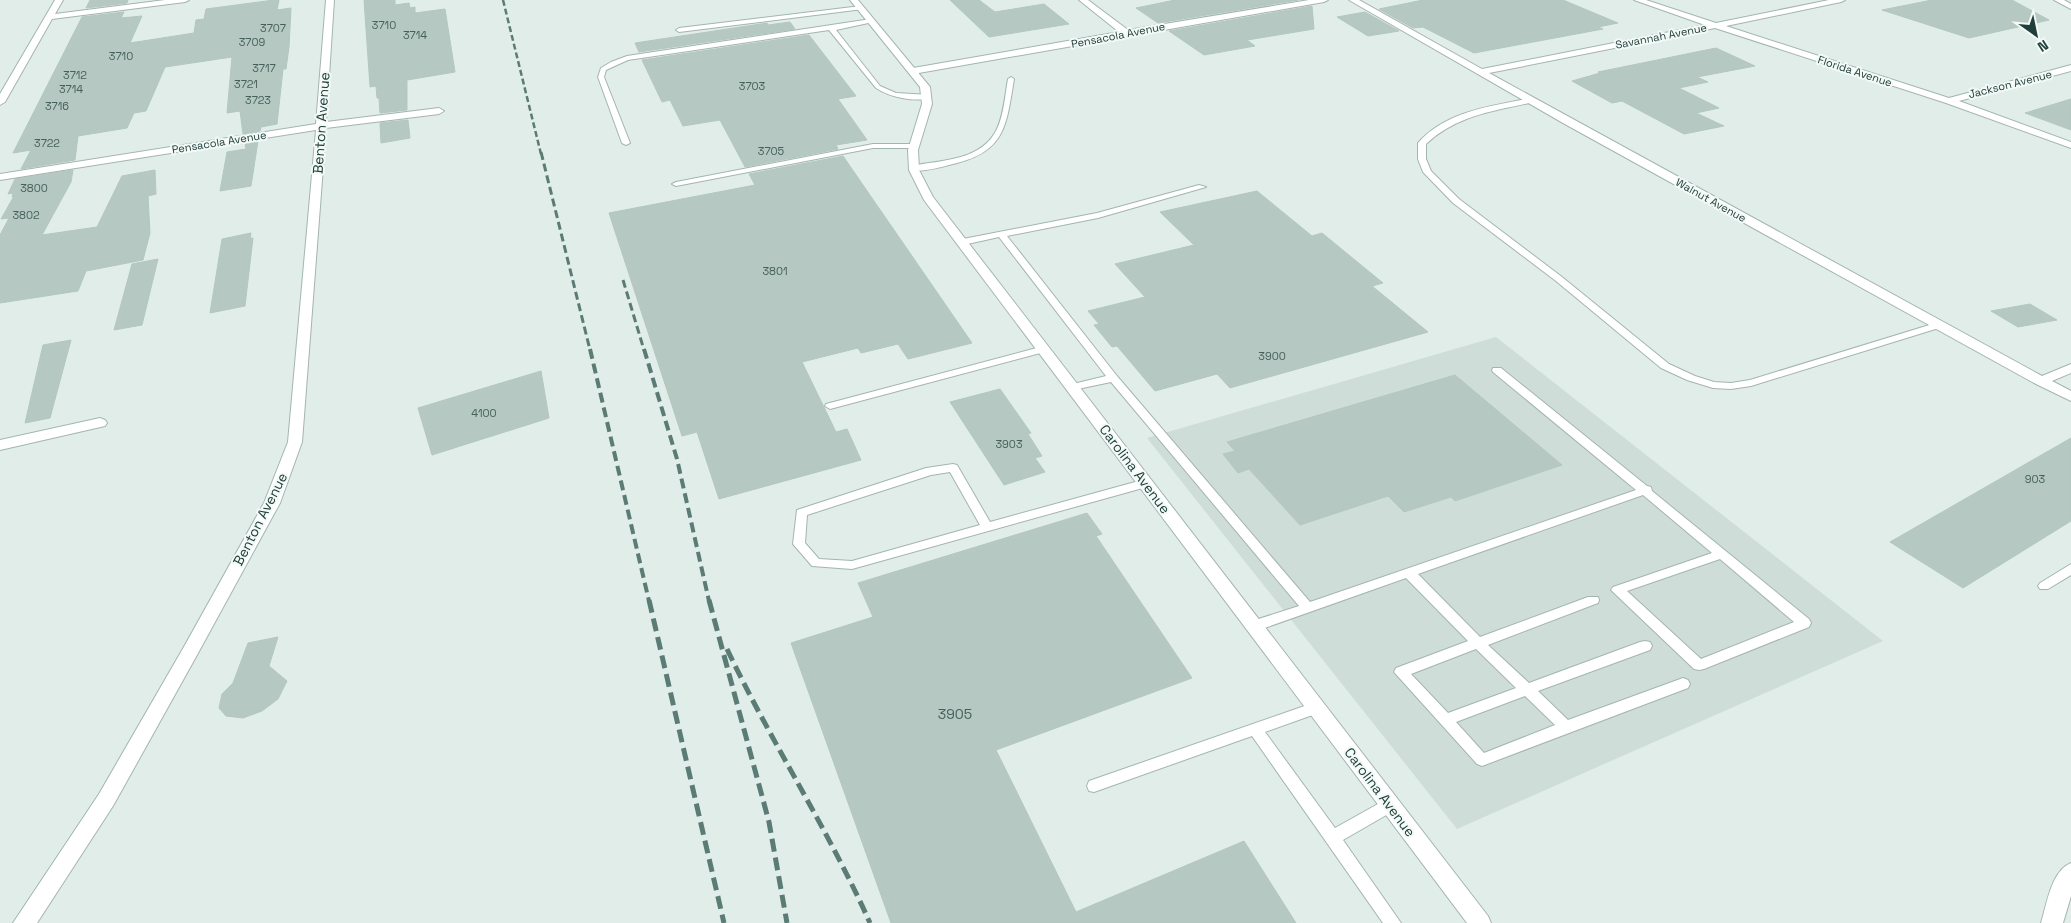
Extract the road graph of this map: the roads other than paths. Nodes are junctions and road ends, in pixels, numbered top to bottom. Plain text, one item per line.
1 (59, 0) edge
2 (185, 0) edge
3 (330, 0) edge
4 (1083, 0) edge
5 (1324, 0) edge
6 (1353, 0) edge
7 (1638, 0) edge
8 (1841, 0) edge
9 (2058, 0) edge
10 (858, 4) edge
11 (2071, 7) edge
12 (48, 17) junction
13 (871, 21) junction
14 (1715, 25) junction
15 (836, 27) junction
16 (679, 30) dead end
17 (1126, 32) junction
18 (2071, 68) edge
19 (912, 71) junction
20 (1482, 72) junction
21 (1011, 79) dead end
22 (927, 97) junction
23 (1531, 100) junction
24 (1949, 101) junction
25 (0, 102) edge
26 (439, 112) dead end
27 (320, 126) junction
28 (626, 143) dead end
29 (2071, 145) edge
30 (914, 146) junction
31 (914, 168) junction
32 (0, 177) edge
33 (676, 184) dead end
34 (1202, 188) dead end
35 (1002, 234) junction
36 (963, 242) junction
37 (1939, 325) junction
38 (1044, 349) junction
39 (2071, 368) edge
40 (1497, 370) dead end
41 (1113, 378) junction
42 (2041, 381) junction
43 (1073, 387) junction
44 (2071, 397) edge
45 (830, 406) dead end
46 (100, 423) dead end
47 (0, 445) edge
48 (1146, 483) junction
49 (1647, 490) junction
50 (987, 527) junction
51 (1722, 554) junction
52 (2071, 569) edge
53 (1409, 573) junction
54 (2044, 586) dead end
55 (1593, 600) dead end
56 (1308, 608) junction
57 (1254, 626) junction
58 (1478, 643) junction
59 (1645, 646) dead end
60 (1682, 684) dead end
61 (1526, 688) junction
62 (1316, 708) junction
63 (1445, 720) junction
64 (1566, 727) junction
65 (1255, 729) junction
66 (1094, 786) dead end
67 (1390, 805) junction
68 (1332, 838) junction
69 (2071, 873) edge
70 (24, 923) edge
71 (1392, 923) edge
72 (1480, 923) edge
73 (2052, 923) edge

1 - 12 street
2 - 12 street
3 - 27 street, Benton Avenue
4 - 17 street
5 - 17 street, Pensacola Avenue
6 - 20 street, Walnut Avenue
7 - 14 street, Florida Avenue
8 - 14 street, Savannah Avenue
9 - 11 street
10 - 13 street
10 - 16 lane
12 - 25 street
13 - 15 lane
13 - 19 street
14 - 20 street, Savannah Avenue
14 - 24 street, Florida Avenue
15 - 22 lane
15 - 28 lane
17 - 19 street, Pensacola Avenue
18 - 24 street, Jackson Avenue
19 - 22 street
20 - 23 street, Walnut Avenue
21 - 31 lane
22 - 30 street, Carolina Avenue
23 - 37 street, Walnut Avenue
23 - 37 lane
24 - 29 street, Florida Avenue
26 - 27 street, Pensacola Avenue
27 - 32 street, Pensacola Avenue
27 - 70 street, Benton Avenue
30 - 31 street, Carolina Avenue
30 - 33 lane
31 - 36 street, Carolina Avenue
34 - 35 lane
35 - 36 lane
35 - 41 lane
36 - 38 street, Carolina Avenue
37 - 42 street, Walnut Avenue
38 - 43 street, Carolina Avenue
38 - 45 lane
39 - 42 street
40 - 49 lane
41 - 43 lane
41 - 56 lane
42 - 44 street, Walnut Avenue
43 - 48 street, Carolina Avenue
46 - 47 street
48 - 50 lane
48 - 57 street, Carolina Avenue
49 - 51 lane
49 - 53 lane
50 - 50 lane
51 - 51 lane
52 - 54 lane
53 - 56 lane
53 - 58 lane
55 - 58 lane
56 - 57 lane
57 - 62 street, Carolina Avenue
58 - 61 lane
58 - 63 lane
59 - 61 lane
60 - 64 lane
61 - 63 lane
61 - 64 lane
62 - 65 lane
62 - 67 street, Carolina Avenue
63 - 64 lane
65 - 66 lane
65 - 68 lane
67 - 68 lane
67 - 72 street, Carolina Avenue
68 - 71 lane
69 - 73 street

